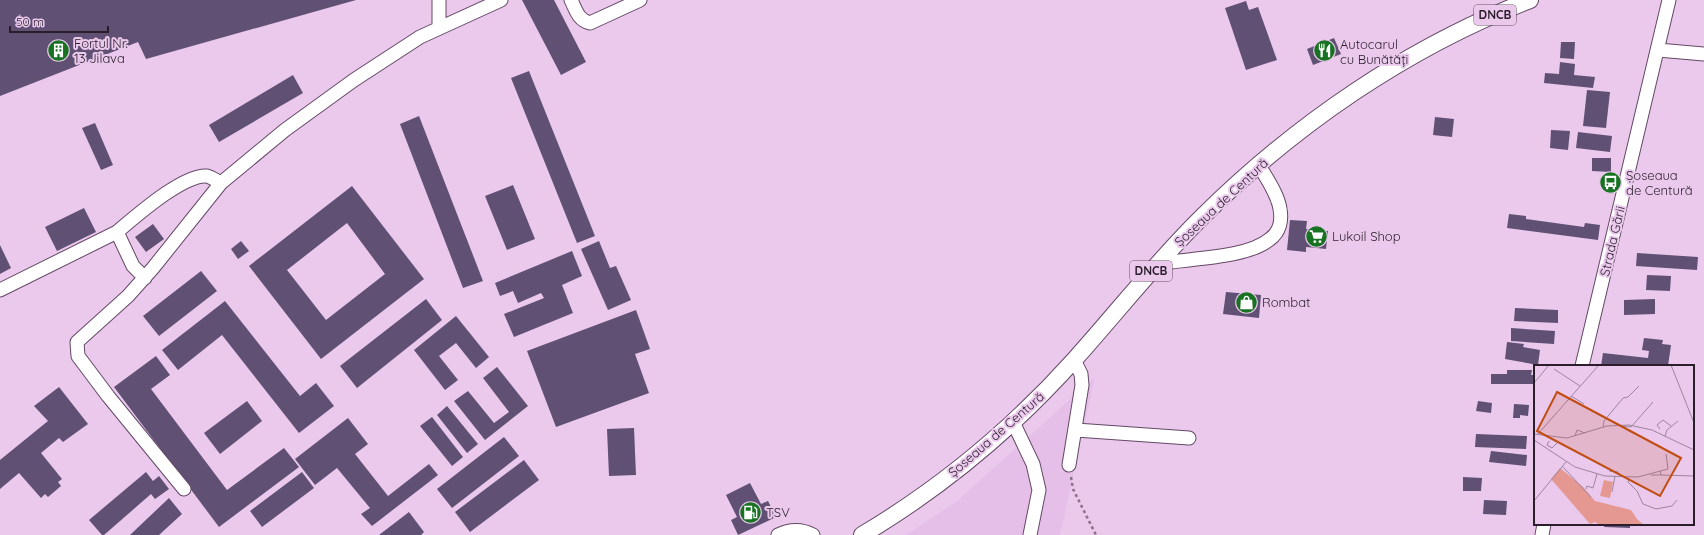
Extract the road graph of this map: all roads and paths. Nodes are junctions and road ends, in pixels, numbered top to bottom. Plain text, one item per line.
1 (439, 0) edge
2 (501, 0) edge
3 (571, 0) edge
4 (640, 0) edge
5 (1530, 0) edge
6 (1669, 0) edge
7 (439, 27) junction
8 (1658, 50) junction
9 (1704, 54) edge
10 (1259, 164) junction
11 (221, 183) junction
12 (117, 232) junction
13 (1157, 264) junction
14 (145, 278) junction
15 (0, 290) edge
16 (1074, 360) junction
17 (1582, 365) edge
18 (1013, 422) junction
19 (1076, 430) junction
20 (1189, 438) dead end
21 (1069, 466) joint
22 (184, 489) dead end
23 (1544, 525) edge
24 (778, 535) edge
25 (813, 535) edge
26 (862, 535) edge
27 (1030, 535) edge
28 (1096, 535) edge
29 (1542, 535) edge

1 - 7 street
2 - 7 street
3 - 4 street
5 - 10 main road, Șoseaua de Centură / DNCB
6 - 8 street, Strada Gării
7 - 11 street
8 - 9 street
8 - 17 street, Strada Gării
10 - 13 main road, Șoseaua de Centură / DNCB
10 - 13 street
11 - 12 street
11 - 14 street
12 - 14 street
12 - 15 street
13 - 16 main road, Șoseaua de Centură / DNCB
14 - 22 street
16 - 18 main road, Șoseaua de Centură / DNCB
16 - 19 street
18 - 26 main road, Șoseaua de Centură / DNCB
18 - 27 street
19 - 20 street
19 - 21 street
21 - 28 path
23 - 29 street
24 - 25 street

